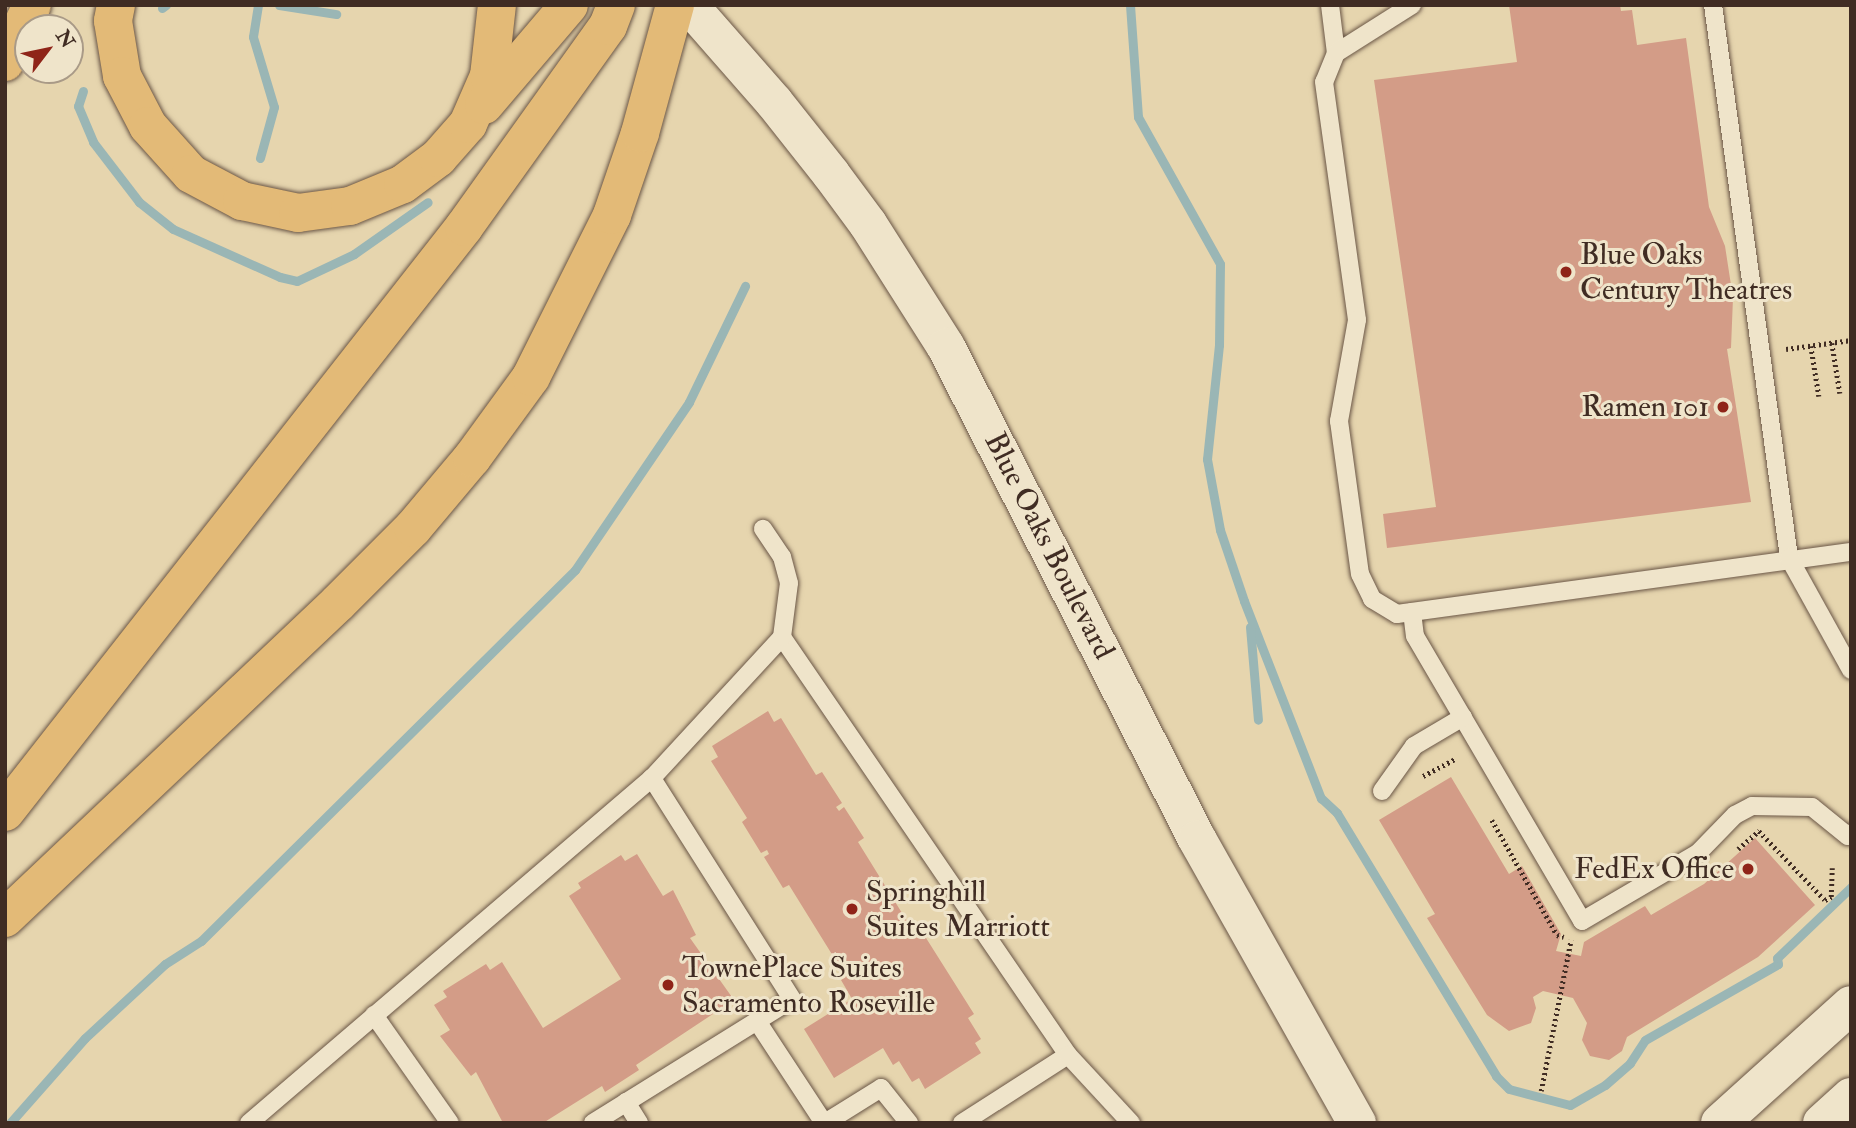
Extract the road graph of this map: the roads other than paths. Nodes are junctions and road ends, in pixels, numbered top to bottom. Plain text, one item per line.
1 (32, 5) edge
2 (116, 5) edge
3 (497, 5) edge
4 (569, 5) edge
5 (616, 5) edge
6 (675, 5) edge
7 (688, 5) edge
8 (1329, 5) edge
9 (1412, 5) edge
10 (1713, 5) edge
11 (1336, 53) junction
12 (5, 62) edge
13 (468, 124) junction
14 (763, 529) dead end
15 (1851, 552) edge
16 (1790, 558) junction
17 (1412, 612) junction
18 (782, 637) junction
19 (1851, 670) edge
20 (1463, 717) junction
21 (652, 778) junction
22 (1382, 791) dead end
23 (5, 812) edge
24 (1851, 833) edge
25 (5, 918) edge
26 (1851, 1004) edge
27 (374, 1015) junction
28 (757, 1021) junction
29 (1068, 1055) junction
30 (1851, 1097) edge
31 (626, 1102) junction
32 (1357, 1121) edge
33 (249, 1123) edge
34 (450, 1123) edge
35 (593, 1123) edge
36 (639, 1123) edge
37 (824, 1123) edge
38 (909, 1123) edge
39 (962, 1123) edge
40 (1130, 1123) edge
41 (1720, 1123) edge
42 (1822, 1123) edge

1 - 12 highway
2 - 13 highway
3 - 13 highway
4 - 13 highway
5 - 23 highway
6 - 25 highway
7 - 32 main road, Blue Oaks Boulevard
8 - 11 lane
9 - 11 lane
10 - 16 lane
11 - 17 lane
14 - 18 lane
15 - 16 lane
16 - 17 lane
16 - 19 lane
17 - 20 lane
18 - 21 lane
18 - 29 lane
20 - 22 lane
20 - 24 lane
21 - 27 lane
21 - 28 lane
26 - 41 main road
27 - 33 lane
27 - 34 lane
28 - 31 lane
28 - 37 lane
29 - 39 lane
29 - 40 lane
30 - 42 main road
31 - 35 lane
31 - 36 lane
37 - 38 lane

